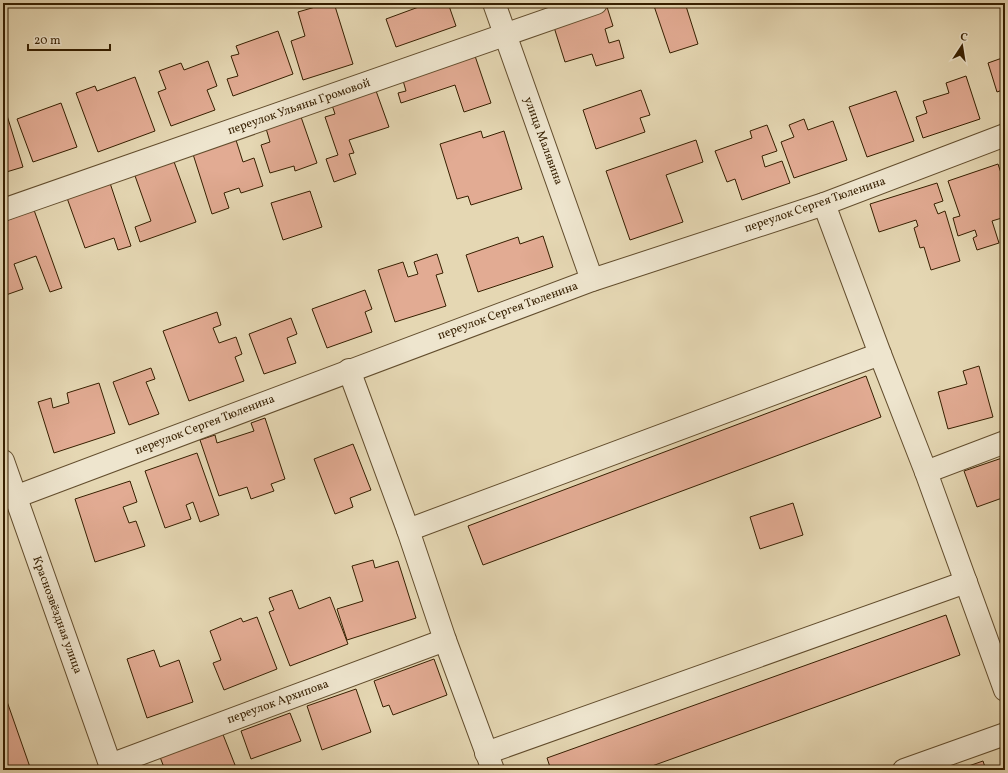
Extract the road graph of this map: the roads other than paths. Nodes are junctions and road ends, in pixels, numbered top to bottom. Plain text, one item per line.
1 (494, 3) edge
2 (596, 3) edge
3 (505, 35) junction
4 (1005, 135) edge
5 (824, 204) junction
6 (3, 210) edge
7 (592, 280) junction
8 (880, 354) junction
9 (349, 370) junction
10 (1005, 442) edge
11 (3, 460) edge
12 (926, 472) junction
13 (15, 497) junction
14 (408, 530) junction
15 (966, 582) junction
16 (446, 640) junction
17 (1005, 690) edge
18 (1005, 734) edge
19 (489, 761) edge
20 (111, 767) edge
21 (904, 770) edge

1 - 3 street, улица Малявина
2 - 3 street, переулок Ульяны Громовой
3 - 6 street, переулок Ульяны Громовой
3 - 7 street, улица Малявина
4 - 5 street, переулок Сергея Тюленина
5 - 7 street, переулок Сергея Тюленина
5 - 8 street
7 - 9 street, переулок Сергея Тюленина
8 - 12 street
8 - 14 street
9 - 13 street, переулок Сергея Тюленина
9 - 14 street
10 - 12 street
11 - 13 street, Краснозвёздная улица
12 - 15 street
13 - 20 street, Краснозвёздная улица
14 - 16 street
15 - 17 street
15 - 19 street
16 - 19 street
16 - 20 street, переулок Архипова
18 - 21 street

